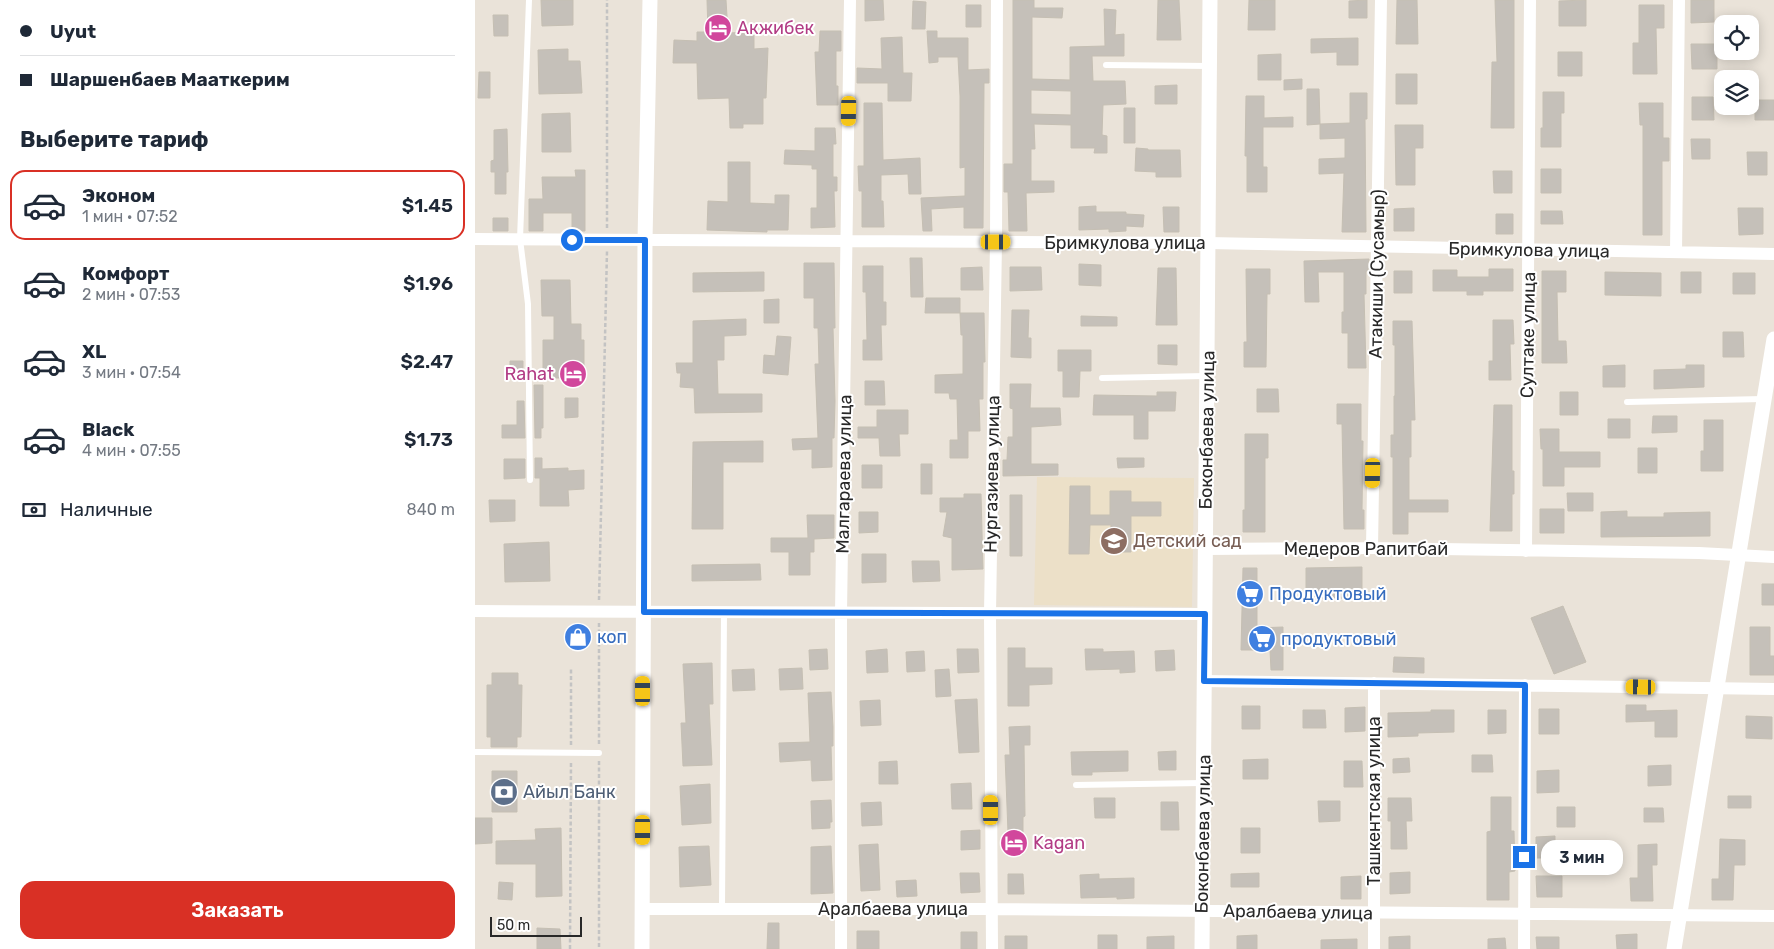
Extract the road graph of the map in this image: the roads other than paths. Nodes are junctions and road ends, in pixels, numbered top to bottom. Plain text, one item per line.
1 (529, 0) edge
2 (649, 0) edge
3 (851, 0) edge
4 (997, 0) edge
5 (1210, 0) edge
6 (1381, 0) edge
7 (1530, 0) edge
8 (1679, 0) edge
9 (1106, 65) dead end
10 (1210, 66) junction
11 (475, 239) edge
12 (521, 239) junction
13 (645, 240) junction
14 (848, 241) junction
15 (996, 242) junction
16 (1208, 243) junction
17 (1378, 247) junction
18 (1529, 250) junction
19 (1676, 252) junction
20 (1774, 254) edge
21 (1774, 339) edge
22 (1207, 376) junction
23 (1102, 378) dead end
24 (1764, 399) junction
25 (1627, 402) dead end
26 (530, 480) dead end
27 (1372, 548) junction
28 (1205, 549) junction
29 (1526, 551) junction
30 (1739, 556) junction
31 (1774, 557) edge
32 (475, 611) edge
33 (644, 612) junction
34 (725, 612) junction
35 (841, 613) junction
36 (990, 614) junction
37 (1205, 614) junction
38 (1204, 681) junction
39 (1374, 683) junction
40 (1525, 685) junction
41 (1717, 688) junction
42 (1774, 689) edge
43 (475, 752) edge
44 (599, 753) road end
45 (1203, 783) junction
46 (1076, 784) dead end
47 (723, 909) junction
48 (842, 909) junction
49 (991, 909) junction
50 (643, 910) junction
51 (1202, 911) junction
52 (1374, 913) junction
53 (1524, 914) junction
54 (1680, 916) junction
55 (1774, 916) edge
56 (642, 949) edge
57 (841, 949) edge
58 (992, 949) edge
59 (1202, 949) edge
60 (1374, 949) edge
61 (1524, 949) edge
62 (1674, 949) edge

1 - 12 lane
2 - 13 street
3 - 14 street, Малгараева улица
4 - 15 street, Нургазиева улица
5 - 10 street, Боконбаева улица
6 - 17 street, Атакиши (Сусамыр)
7 - 18 street, Султаке улица
8 - 19 street
9 - 10 lane
10 - 16 street, Боконбаева улица
11 - 12 street, Бримкулова улица
12 - 13 street, Бримкулова улица
12 - 26 lane
13 - 14 street, Бримкулова улица
13 - 33 street
14 - 15 street, Бримкулова улица
14 - 35 street, Малгараева улица
15 - 16 street, Бримкулова улица
15 - 36 street, Нургазиева улица
16 - 17 street, Бримкулова улица
16 - 22 street, Боконбаева улица
17 - 18 street, Бримкулова улица
17 - 27 street, Атакиши (Сусамыр)
18 - 19 street, Бримкулова улица
18 - 29 street, Султаке улица
19 - 20 street, Бримкулова улица
21 - 24 street
22 - 23 lane
22 - 28 street, Боконбаева улица
24 - 25 lane
24 - 30 street
27 - 28 street, Медеров Рапитбай
27 - 29 street, Медеров Рапитбай
28 - 37 street, Боконбаева улица
29 - 30 street, Медеров Рапитбай
30 - 31 street, Медеров Рапитбай
30 - 41 street
32 - 33 street
33 - 34 street
33 - 50 street
34 - 35 street
34 - 47 lane
35 - 36 street
35 - 48 street, Малгараева улица
36 - 37 street
36 - 49 street, Нургазиева улица
37 - 38 street, Боконбаева улица
38 - 39 street
38 - 45 street, Боконбаева улица
39 - 40 street
39 - 52 street, Ташкентская улица
40 - 41 street
40 - 53 street
41 - 42 street
41 - 54 street
43 - 44 lane
45 - 46 lane
45 - 51 street, Боконбаева улица
47 - 48 street, Аралбаева улица
47 - 50 street, Аралбаева улица
48 - 49 street, Аралбаева улица
48 - 57 street, Малгараева улица
49 - 51 street, Аралбаева улица
49 - 58 street, Нургазиева улица
50 - 56 street
51 - 52 street, Аралбаева улица
51 - 59 street, Боконбаева улица
52 - 53 street, Аралбаева улица
52 - 60 street, Ташкентская улица
53 - 54 street, Аралбаева улица
53 - 61 street
54 - 55 street, Аралбаева улица
54 - 62 street

